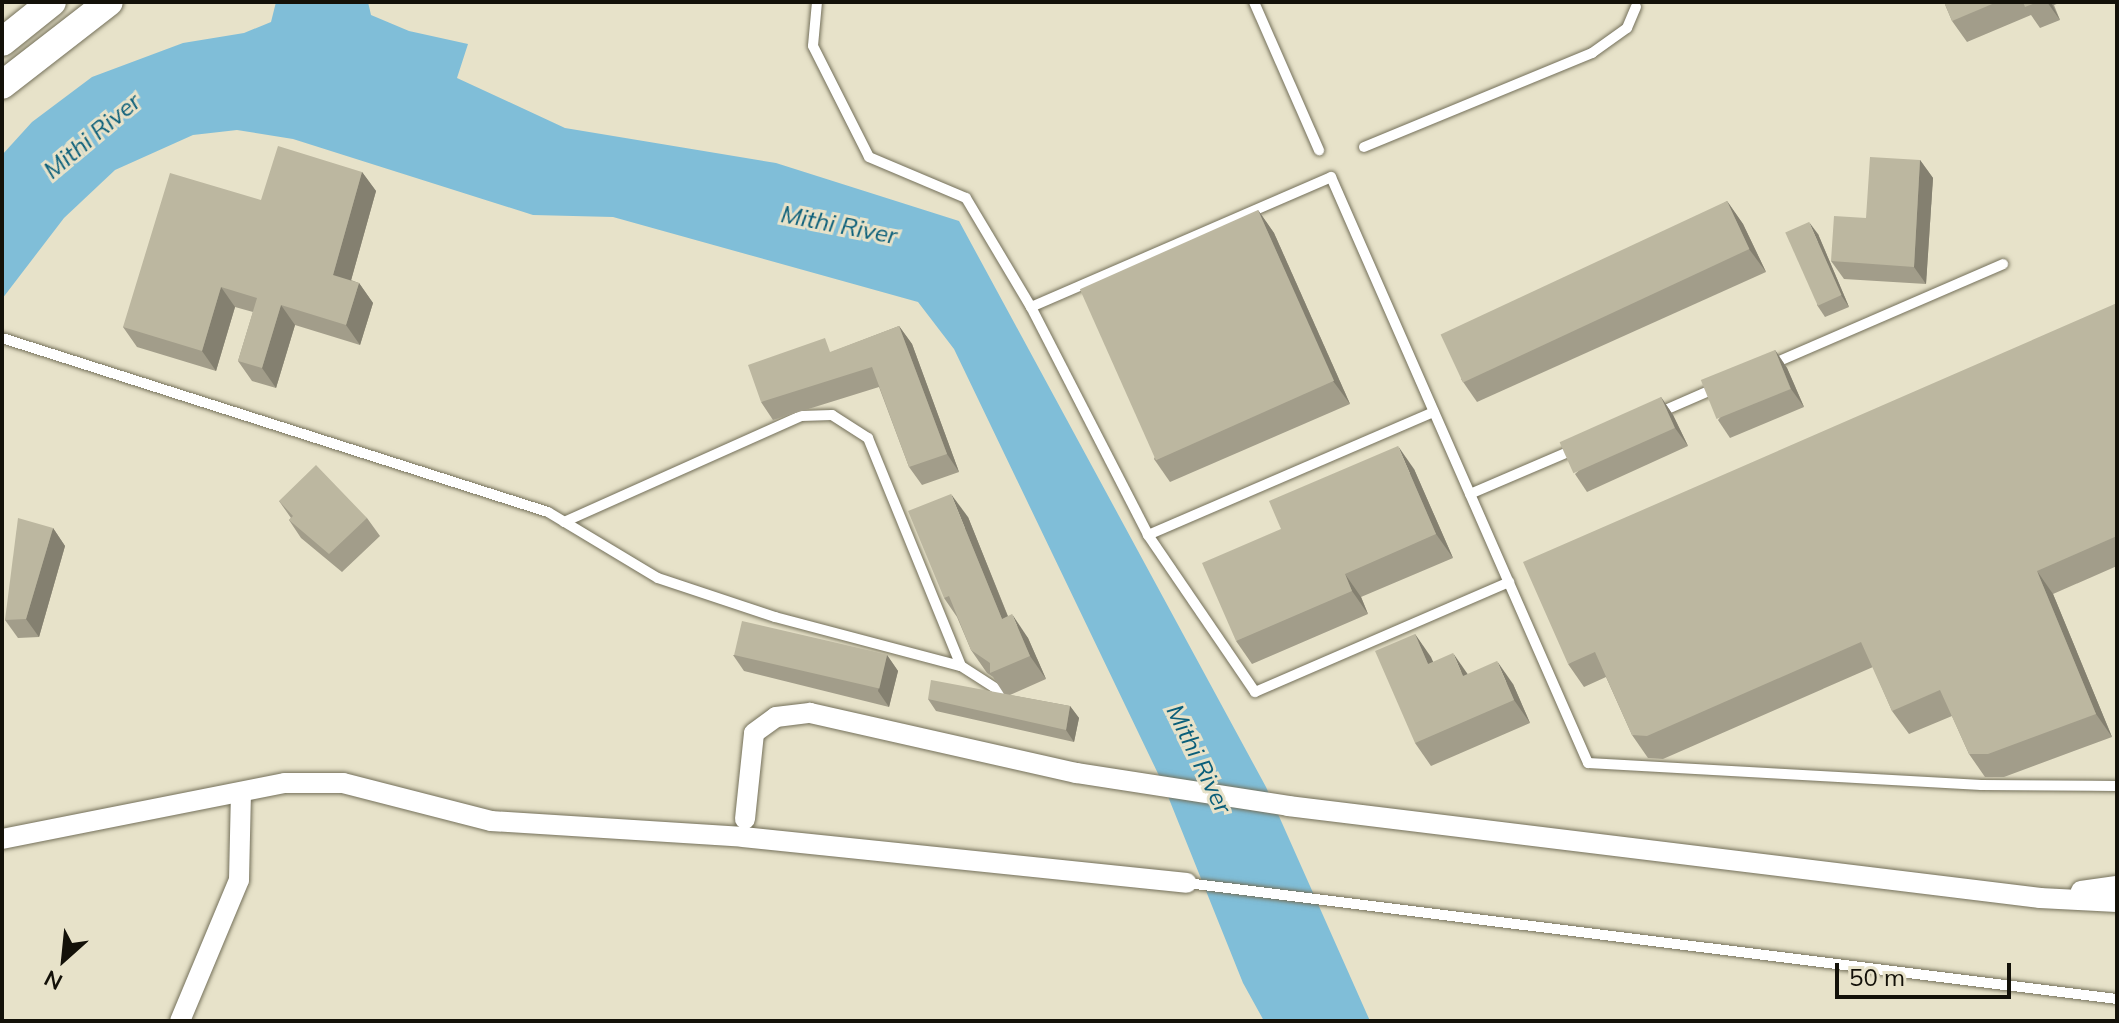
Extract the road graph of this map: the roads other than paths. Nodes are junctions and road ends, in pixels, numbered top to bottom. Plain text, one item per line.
1 (52, 2) edge
2 (109, 2) edge
3 (817, 2) edge
4 (1254, 2) edge
5 (1634, 4) edge
6 (2, 42) edge
7 (2, 85) edge
8 (1364, 147) dead end
9 (1319, 150) dead end
10 (2003, 264) dead end
11 (1031, 307) junction
12 (2, 338) edge
13 (1758, 370) edge
14 (1729, 383) edge
15 (1434, 412) junction
16 (1643, 420) edge
17 (1586, 445) edge
18 (1470, 494) junction
19 (564, 522) junction
20 (1148, 535) junction
21 (1509, 582) junction
22 (961, 666) junction
23 (1000, 691) edge
24 (2117, 786) edge
25 (241, 793) junction
26 (745, 819) dead end
27 (2, 839) edge
28 (1187, 883) joint
29 (2117, 886) edge
30 (2040, 898) junction
31 (2117, 902) edge
32 (2117, 999) edge
33 (180, 1021) edge

1 - 6 main road
2 - 7 main road
3 - 11 lane
4 - 9 lane
5 - 8 lane
10 - 13 lane
11 - 15 lane
11 - 20 lane
12 - 19 lane
14 - 16 lane
15 - 18 lane
15 - 20 lane
17 - 18 lane
18 - 21 lane
19 - 22 lane
19 - 22 lane
20 - 21 lane
21 - 24 lane
22 - 23 lane
25 - 27 street
25 - 28 street
25 - 33 street
26 - 30 street
28 - 32 lane
29 - 30 street
30 - 31 street

